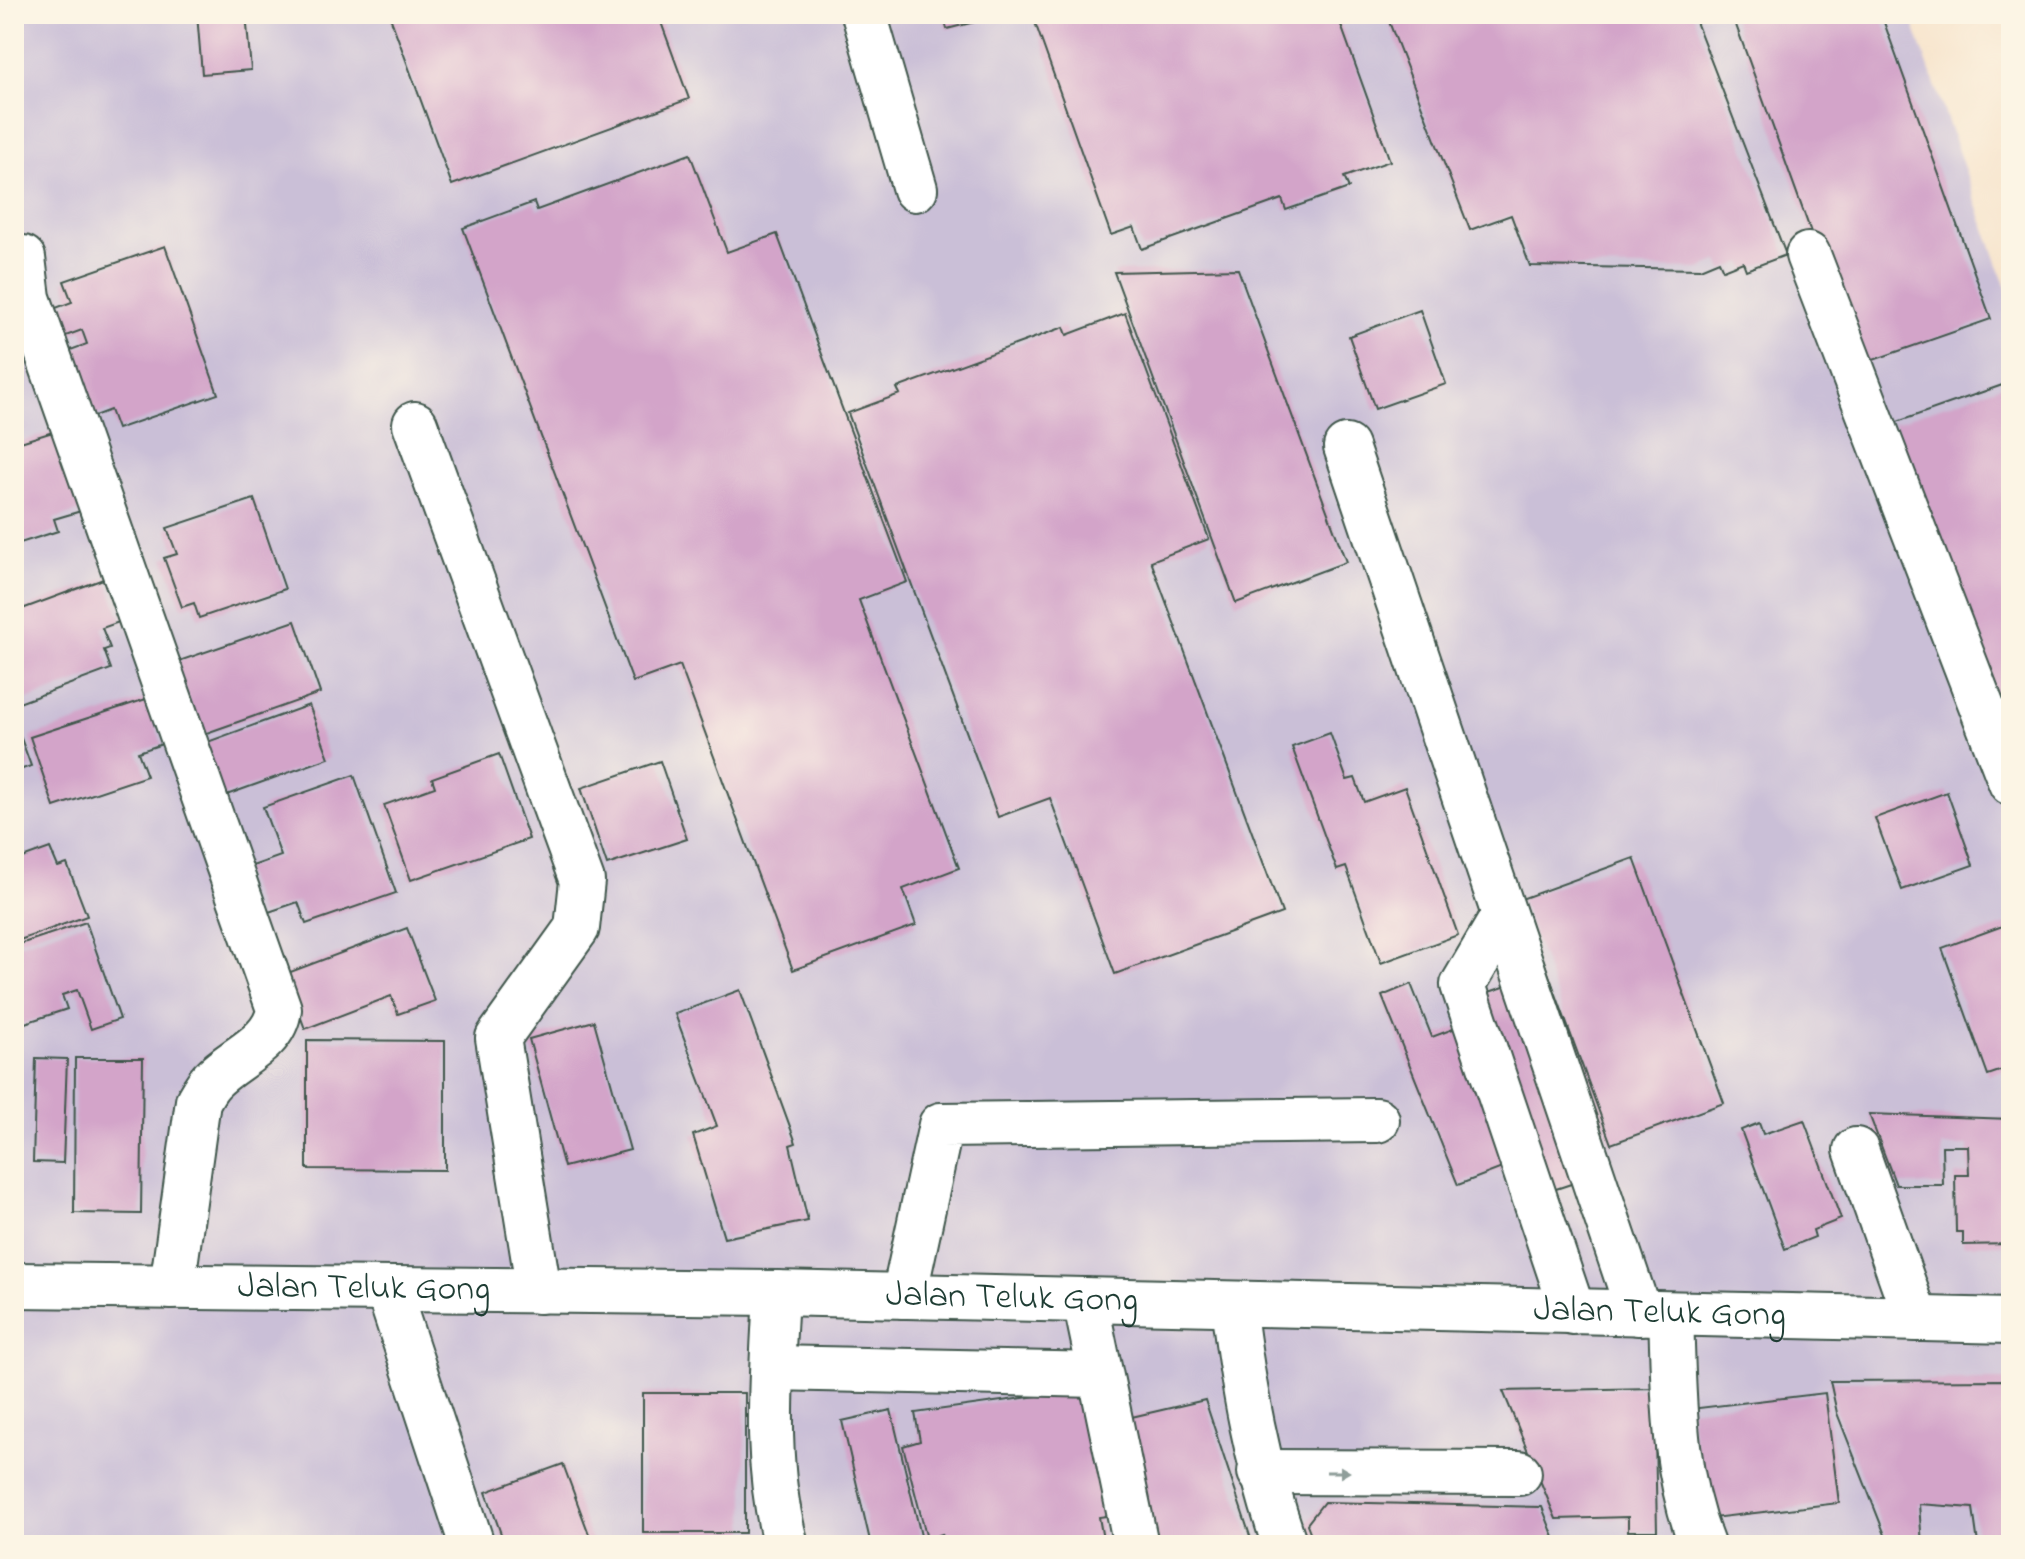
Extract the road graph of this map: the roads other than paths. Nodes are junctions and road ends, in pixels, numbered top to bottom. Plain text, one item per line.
1 (864, 14) edge
2 (915, 189) dead end
3 (1808, 255) dead end
4 (23, 258) dead end
5 (415, 424) dead end
6 (1346, 447) dead end
7 (2011, 783) edge
8 (1503, 917) junction
9 (1377, 1120) dead end
10 (1856, 1150) dead end
11 (14, 1285) edge
12 (172, 1287) junction
13 (388, 1290) junction
14 (539, 1291) junction
15 (776, 1293) junction
16 (904, 1296) junction
17 (1085, 1300) junction
18 (1233, 1304) junction
19 (1573, 1312) junction
20 (1655, 1314) junction
21 (1916, 1319) junction
22 (2011, 1321) edge
23 (773, 1368) junction
24 (1100, 1375) junction
25 (1260, 1472) junction
26 (1519, 1473) dead end
27 (472, 1545) edge
28 (786, 1545) edge
29 (1136, 1545) edge
30 (1285, 1545) edge
31 (1702, 1545) edge

1 - 2 street
3 - 7 street
4 - 12 street
5 - 14 street
6 - 8 street
8 - 19 street
8 - 20 street
9 - 16 street
10 - 21 street
11 - 12 street, Jalan Teluk Gong
12 - 13 street, Jalan Teluk Gong
13 - 14 street, Jalan Teluk Gong
13 - 27 street
14 - 15 street, Jalan Teluk Gong
15 - 16 street, Jalan Teluk Gong
15 - 23 street
16 - 17 street, Jalan Teluk Gong
17 - 18 street, Jalan Teluk Gong
17 - 24 street
18 - 19 street, Jalan Teluk Gong
18 - 25 street
19 - 20 street, Jalan Teluk Gong
20 - 21 street, Jalan Teluk Gong
20 - 31 street
21 - 22 street, Jalan Teluk Gong
23 - 24 street
23 - 28 street
24 - 29 street
25 -> 26 street
25 - 30 street

